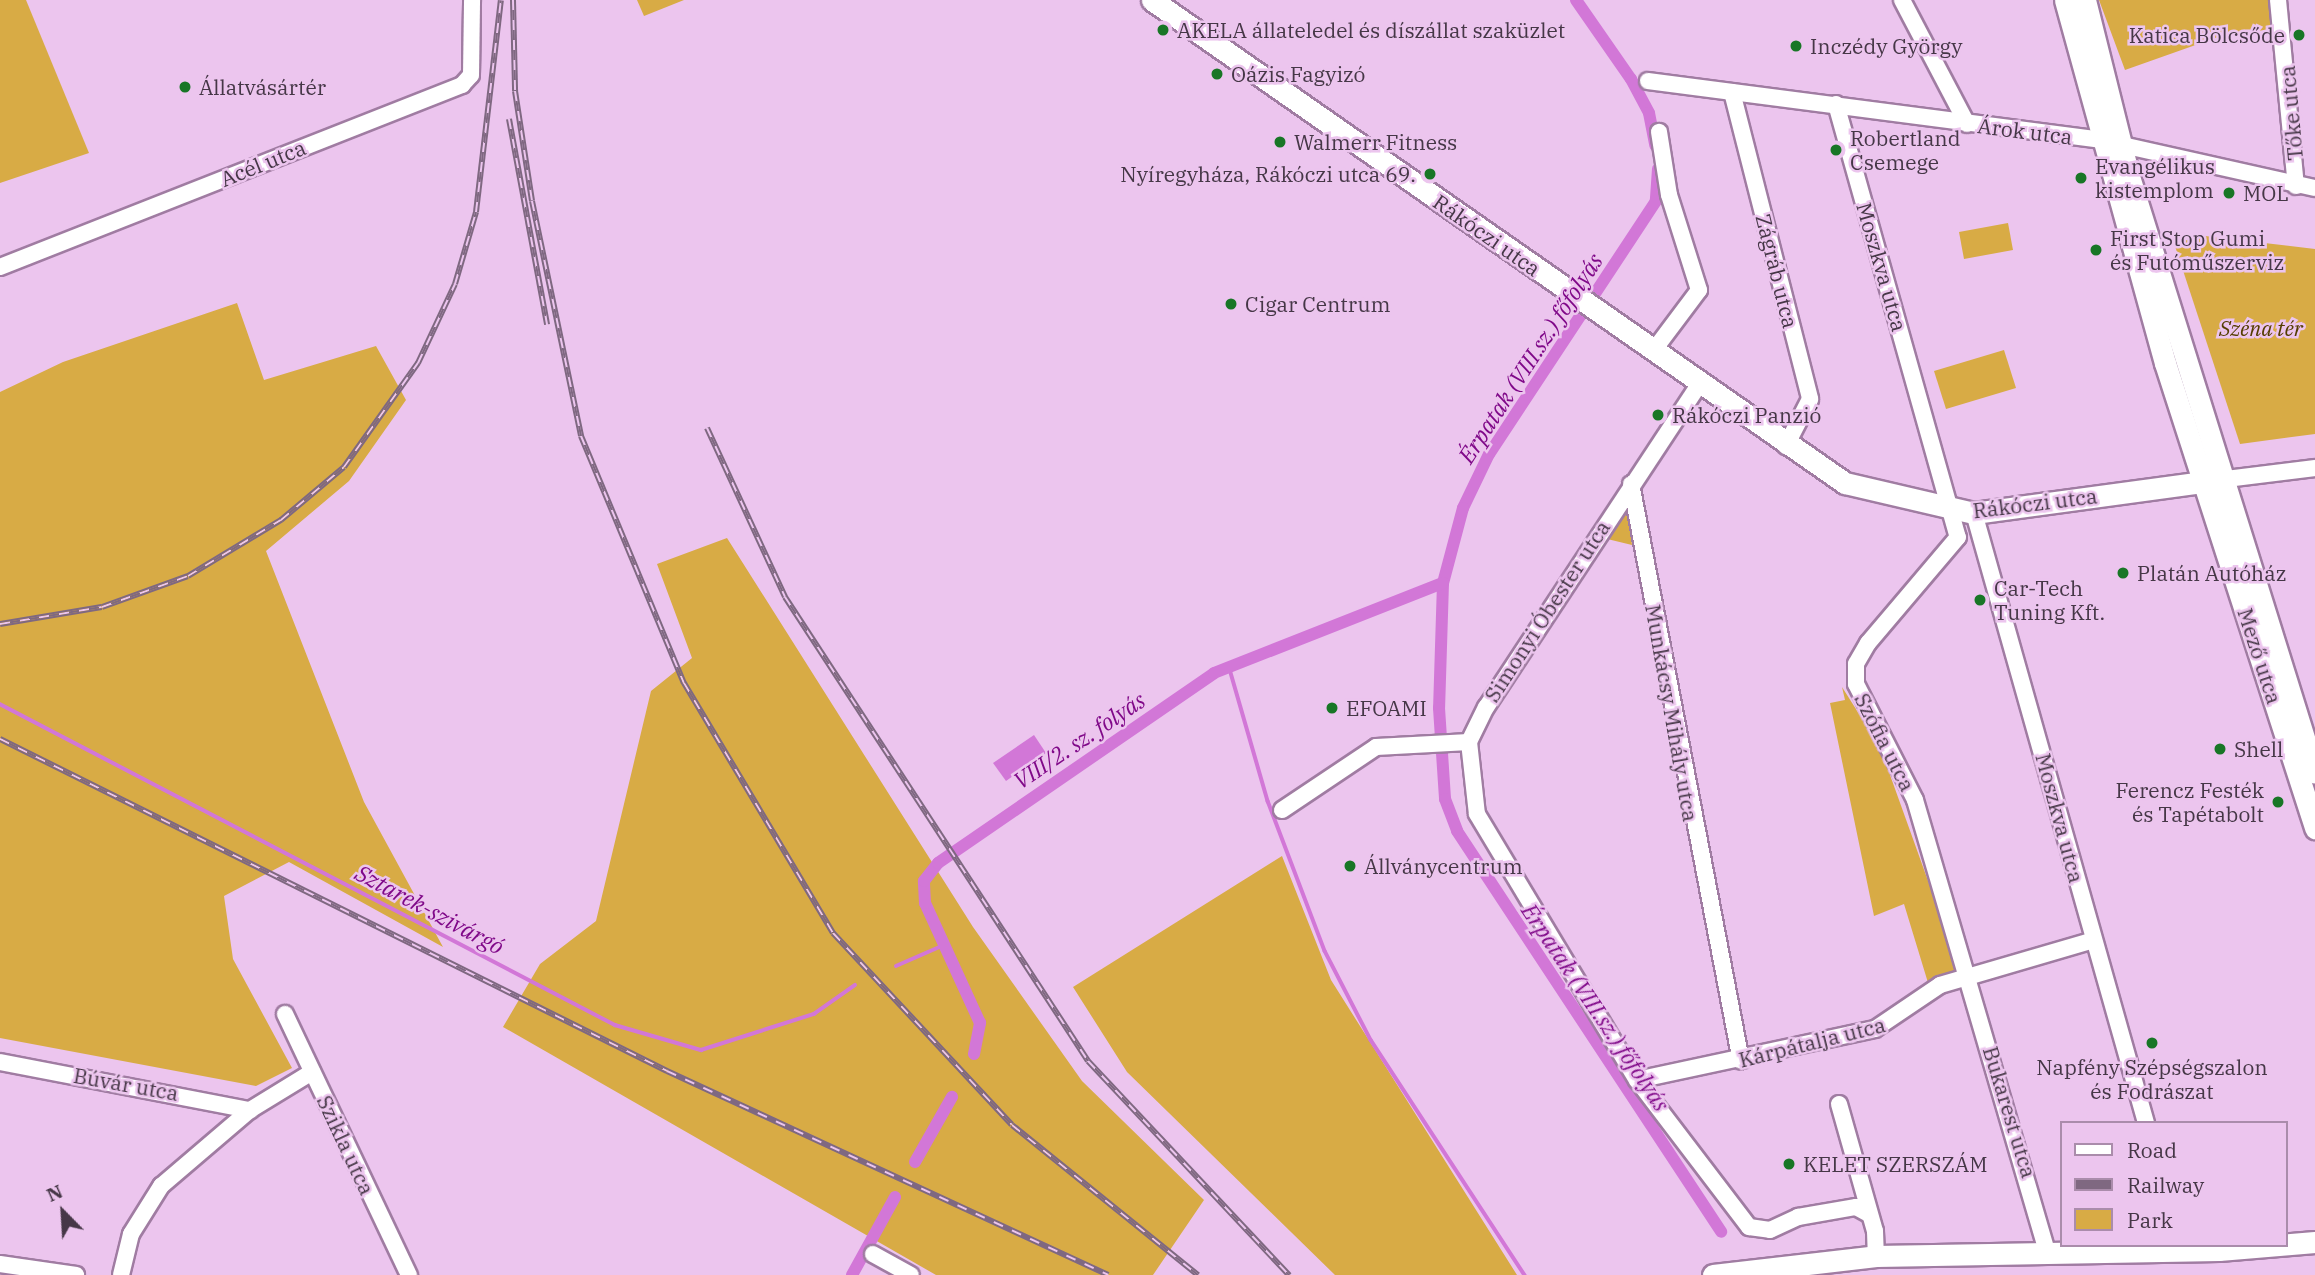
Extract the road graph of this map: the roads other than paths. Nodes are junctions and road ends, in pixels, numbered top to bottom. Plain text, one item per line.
1 (472, 0) edge
2 (1152, 0) edge
3 (1902, 0) edge
4 (2065, 0) edge
5 (2085, 0) edge
6 (2278, 0) edge
7 (1648, 81) dead end
8 (1732, 92) junction
9 (1836, 104) junction
10 (1967, 124) junction
11 (1659, 132) dead end
12 (2110, 144) junction
13 (2296, 186) junction
14 (2315, 188) edge
15 (0, 267) edge
16 (1654, 350) junction
17 (1700, 383) junction
18 (1786, 446) junction
19 (2315, 468) edge
20 (2216, 481) junction
21 (1631, 484) junction
22 (1952, 510) junction
23 (1974, 513) junction
24 (1958, 537) junction
25 (1979, 537) junction
26 (1469, 742) junction
27 (2315, 773) edge
28 (1282, 810) dead end
29 (2315, 828) edge
30 (2094, 940) junction
31 (1969, 975) junction
32 (285, 1014) dead end
33 (1741, 1060) junction
34 (0, 1062) edge
35 (312, 1072) junction
36 (1637, 1080) junction
37 (1839, 1104) dead end
38 (250, 1110) junction
39 (2145, 1121) edge
40 (1867, 1213) junction
41 (2315, 1242) edge
42 (2287, 1243) edge
43 (2174, 1247) edge
44 (2047, 1250) junction
45 (873, 1254) dead end
46 (1876, 1256) junction
47 (0, 1264) edge
48 (404, 1274) edge
49 (76, 1275) edge
50 (121, 1275) edge
51 (911, 1275) edge
52 (1713, 1275) edge

1 - 15 street, Acél utca
2 - 16 main road, Rákóczi utca
3 - 10 street
4 - 12 main road
5 - 12 main road
6 - 13 street, Tőke utca
7 - 8 street, Árok utca
8 - 9 street, Árok utca
8 - 18 street, Zágráb utca
9 - 10 street, Árok utca
9 - 22 street, Moszkva utca
10 - 12 street, Árok utca
11 - 16 street
12 - 13 street, Árok utca
12 - 20 main road
13 - 14 street, Árok utca
16 - 17 main road, Rákóczi utca
17 - 18 main road, Rákóczi utca
17 - 21 street
18 - 22 main road, Rákóczi utca
19 - 20 street, Rákóczi utca
20 - 23 main road, Rákóczi utca
20 - 27 main road, Mező utca
20 - 29 main road, Mező utca
21 - 26 street, Simonyi Óbester utca
21 - 33 street, Munkácsy Mihály utca
22 - 23 main road, Rákóczi utca
22 - 24 street
23 - 25 street, Moszkva utca
24 - 25 street
24 - 31 street, Szófia utca
25 - 30 street, Moszkva utca
26 - 28 street
26 - 36 street
30 - 31 street, Kárpátalja utca
30 - 39 street, Moszkva utca
31 - 33 street, Kárpátalja utca
31 - 44 street, Bukarest utca
32 - 35 street, Szikla utca
33 - 36 street, Kárpátalja utca
34 - 38 street, Búvár utca
35 - 38 street
35 - 48 street, Szikla utca
36 - 40 street
37 - 40 street
38 - 50 street
40 - 46 street
41 - 42 main road
43 - 44 main road
44 - 46 main road
45 - 51 street
46 - 52 main road
47 - 49 street

